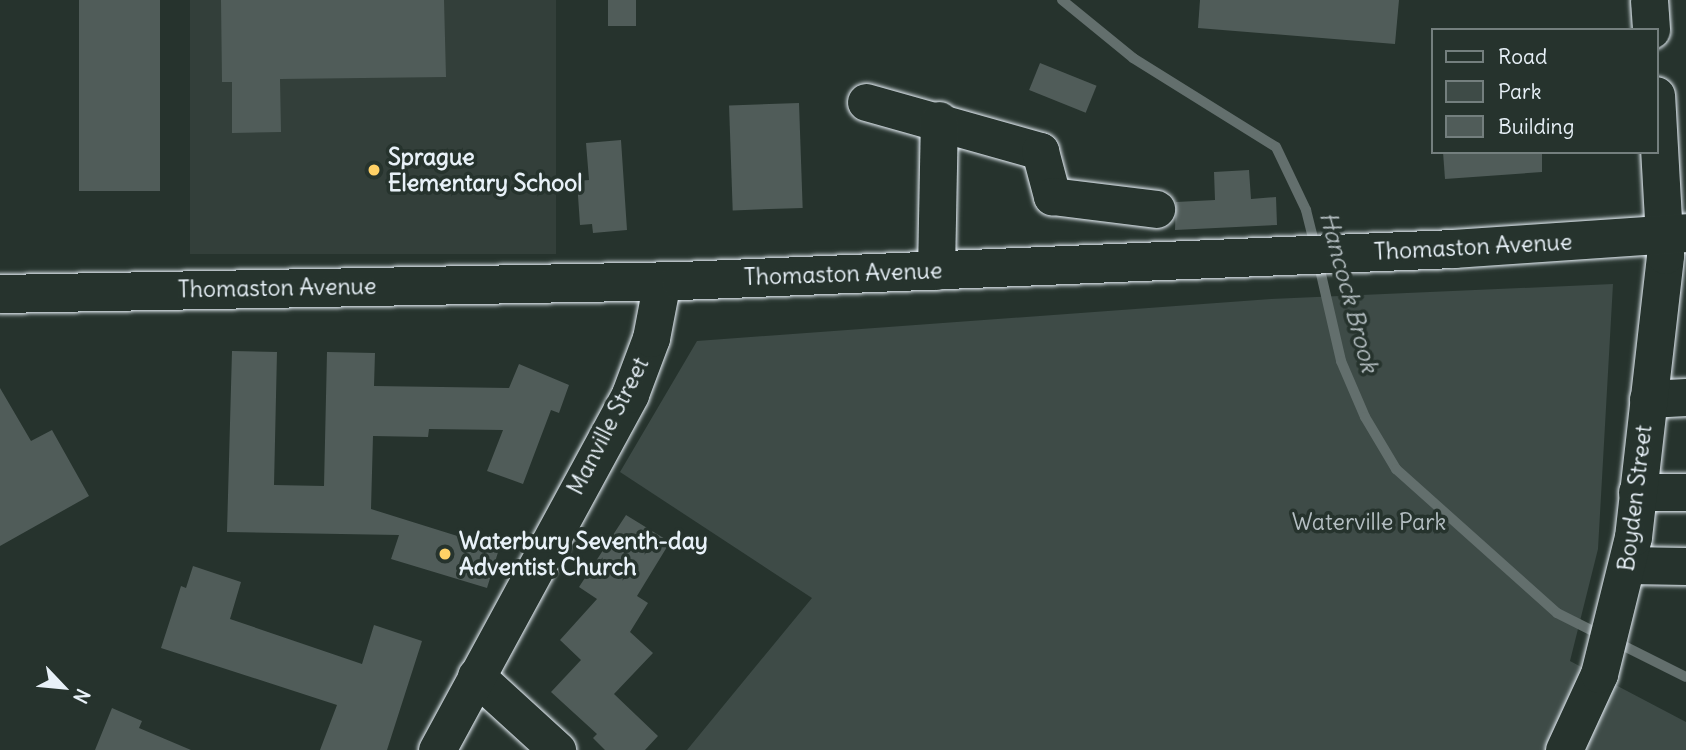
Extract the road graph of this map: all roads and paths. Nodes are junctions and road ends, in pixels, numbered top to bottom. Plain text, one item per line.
1 (1649, 0) edge
2 (1651, 28) edge
3 (866, 102) dead end
4 (1658, 109) edge
5 (939, 120) junction
6 (1156, 209) dead end
7 (1676, 234) edge
8 (936, 271) junction
9 (662, 281) junction
10 (0, 294) edge
11 (1686, 397) edge
12 (1648, 399) junction
13 (1637, 492) junction
14 (1686, 492) edge
15 (1628, 565) junction
16 (1686, 566) edge
17 (476, 676) junction
18 (437, 750) edge
19 (557, 750) edge
20 (1564, 750) edge

1 - 2 street
3 - 5 street
4 - 7 street, Boyden Street
5 - 6 street
5 - 8 street
7 - 8 main road, Thomaston Avenue
7 - 12 street, Boyden Street
8 - 9 main road, Thomaston Avenue
9 - 10 main road, Thomaston Avenue
9 - 17 street, Manville Street
11 - 12 street
12 - 13 street, Boyden Street
13 - 14 street
13 - 15 street, Boyden Street
15 - 16 street
15 - 20 street, Boyden Street
17 - 18 street, Manville Street
17 - 19 street

